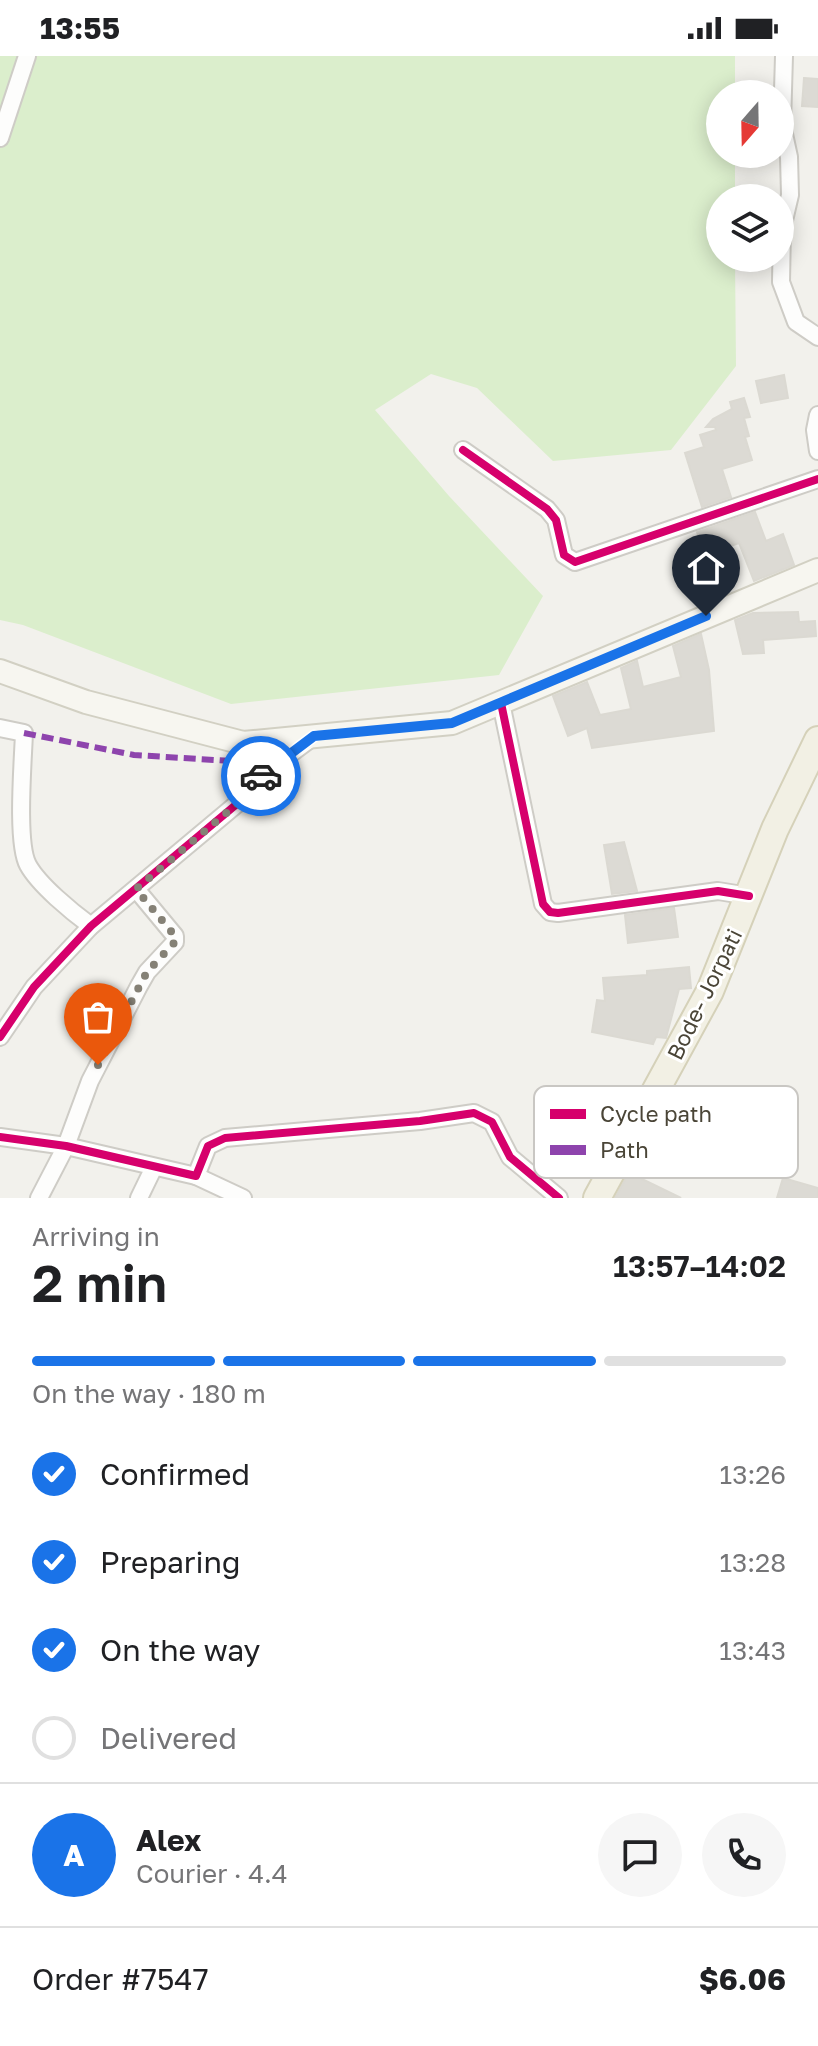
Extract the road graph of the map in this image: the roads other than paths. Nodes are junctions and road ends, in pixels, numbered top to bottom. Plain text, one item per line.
1 (27, 56) edge
2 (784, 56) edge
3 (0, 138) edge
4 (818, 337) edge
5 (818, 415) edge
6 (463, 450) dead end
7 (818, 451) edge
8 (818, 479) edge
9 (818, 570) edge
10 (0, 671) edge
11 (501, 703) junction
12 (0, 728) edge
13 (314, 736) junction
14 (818, 740) edge
15 (136, 889) junction
16 (749, 896) junction
17 (91, 926) junction
18 (0, 1037) edge
19 (658, 1086) edge
20 (0, 1137) edge
21 (66, 1146) junction
22 (154, 1167) junction
23 (196, 1176) junction
24 (534, 1177) edge
25 (535, 1178) edge
26 (608, 1178) edge
27 (39, 1198) edge
28 (139, 1198) edge
29 (243, 1198) edge
30 (559, 1198) edge
31 (597, 1198) edge

1 - 3 street
2 - 4 street
5 - 7 street
6 - 8 street
9 - 11 main road
10 - 13 main road
11 - 13 main road
11 - 16 street
12 - 17 street
13 - 15 street
14 - 16 main road, Bode- Jorpati
15 - 17 street
15 - 21 street
16 - 19 main road, Bode- Jorpati
17 - 18 street
20 - 21 street
21 - 22 street
21 - 27 street
22 - 23 street
22 - 28 street
23 - 24 street
23 - 29 street
25 - 30 street
26 - 31 main road, Bode- Jorpati

